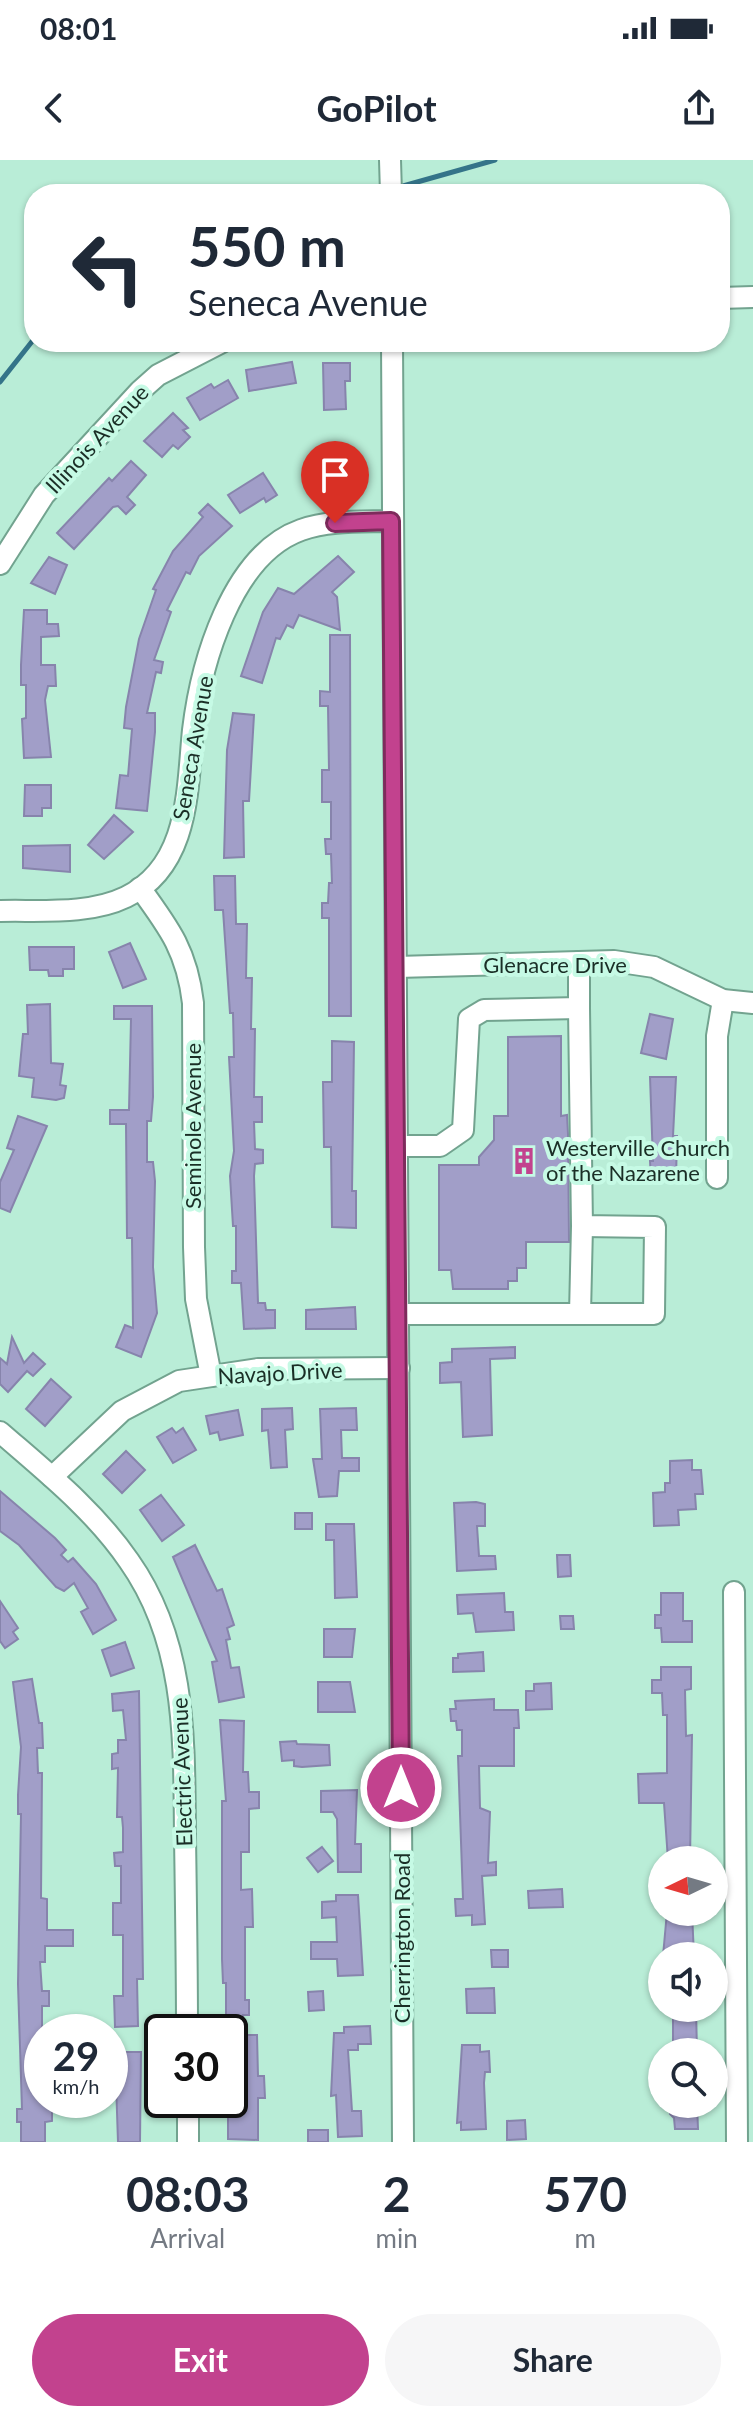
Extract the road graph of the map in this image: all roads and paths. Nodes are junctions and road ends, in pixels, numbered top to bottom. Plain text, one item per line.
1 (753, 297) edge
2 (730, 298) edge
3 (203, 352) edge
4 (392, 352) edge
5 (391, 521) junction
6 (0, 564) edge
7 (140, 888) junction
8 (0, 911) edge
9 (579, 962) junction
10 (397, 967) junction
11 (723, 1000) junction
12 (753, 1003) edge
13 (579, 1008) junction
14 (398, 1146) junction
15 (717, 1178) dead end
16 (582, 1226) junction
17 (398, 1314) junction
18 (580, 1314) junction
19 (399, 1368) junction
20 (211, 1376) junction
21 (0, 1432) edge
22 (52, 1477) junction
23 (734, 1592) dead end
24 (745, 1850) edge
25 (187, 2014) edge
26 (188, 2118) edge
27 (188, 2142) edge
28 (403, 2142) edge
29 (737, 2142) edge

1 - 2 street
3 - 6 street, Illinois Avenue
4 - 5 street, Cherrington Road
5 - 7 street, Seneca Avenue
5 - 10 street, Cherrington Road
7 - 8 street, Seneca Avenue
7 - 20 street, Seminole Avenue
9 - 10 street, Glenacre Drive
9 - 11 street, Glenacre Drive
9 - 13 street
10 - 14 street, Cherrington Road
11 - 12 street, Glenacre Drive
11 - 15 street
13 - 14 street
13 - 16 street
14 - 17 street, Cherrington Road
16 - 18 street
16 - 18 street
17 - 18 street
17 - 19 street, Cherrington Road
19 - 20 street, Navajo Drive
19 - 28 street, Cherrington Road
20 - 22 street, Navajo Drive
21 - 22 street, Electric Avenue
22 - 25 street, Electric Avenue
23 - 24 street
24 - 29 street
26 - 27 street

